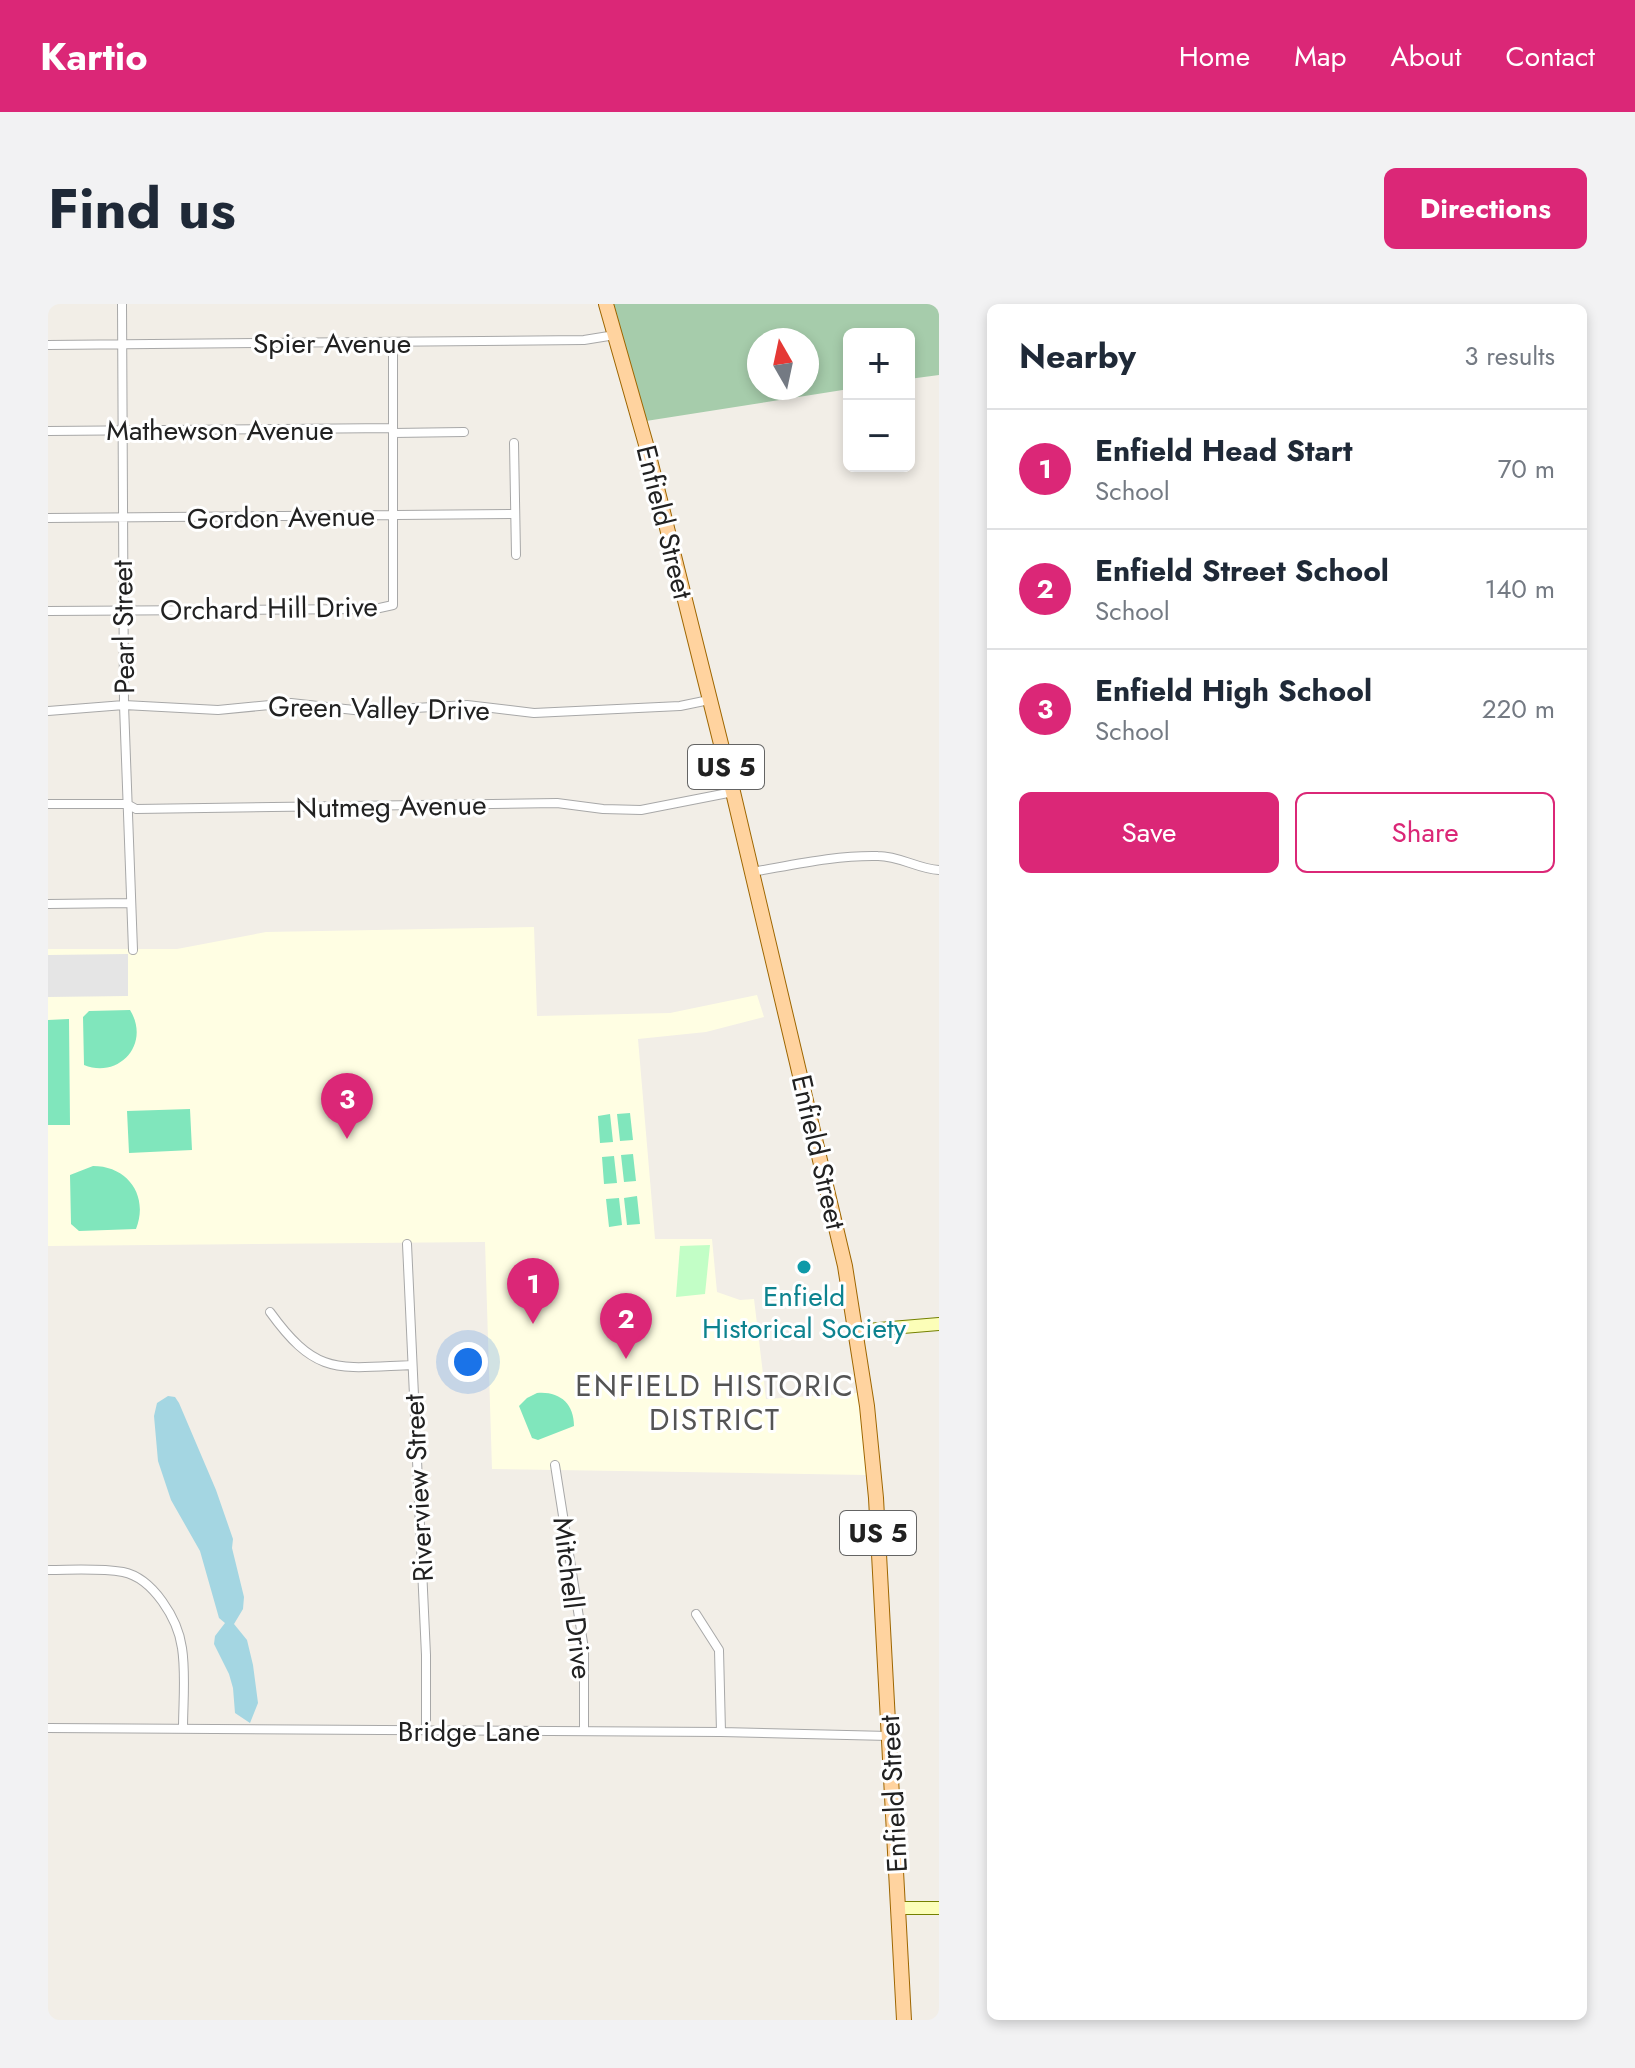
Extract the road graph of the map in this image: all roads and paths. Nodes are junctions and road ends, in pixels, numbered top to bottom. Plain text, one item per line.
1 (122, 304) edge
2 (606, 304) edge
3 (615, 335) junction
4 (393, 343) junction
5 (123, 344) junction
6 (48, 345) edge
7 (393, 430) junction
8 (48, 431) edge
9 (122, 431) junction
10 (464, 432) dead end
11 (514, 443) dead end
12 (514, 514) junction
13 (393, 515) junction
14 (122, 517) junction
15 (48, 518) edge
16 (516, 555) dead end
17 (48, 611) edge
18 (122, 611) junction
19 (709, 700) junction
20 (124, 705) junction
21 (48, 711) edge
22 (733, 792) junction
23 (48, 804) edge
24 (127, 804) junction
25 (939, 870) edge
26 (752, 872) junction
27 (131, 903) junction
28 (48, 904) edge
29 (133, 950) dead end
30 (407, 1244) dead end
31 (270, 1312) dead end
32 (939, 1324) edge
33 (855, 1331) junction
34 (412, 1365) junction
35 (555, 1465) dead end
36 (48, 1570) edge
37 (696, 1614) dead end
38 (48, 1728) edge
39 (183, 1729) junction
40 (426, 1731) junction
41 (584, 1731) junction
42 (721, 1732) junction
43 (889, 1736) junction
44 (899, 1908) junction
45 (939, 1908) edge
46 (904, 2020) edge

1 - 5 street, Pearl Street
2 - 3 main road, Enfield Street / US 5
3 - 4 street, Spier Avenue
3 - 19 main road, Enfield Street / US 5
4 - 5 street, Spier Avenue
4 - 7 street
5 - 6 street, Spier Avenue
5 - 9 street, Pearl Street
7 - 9 street, Mathewson Avenue
7 - 10 street, Mathewson Avenue
7 - 13 street
8 - 9 street, Mathewson Avenue
9 - 14 street, Pearl Street
11 - 12 street
12 - 13 street, Gordon Avenue
12 - 16 street
13 - 14 street, Gordon Avenue
13 - 18 street, Orchard Hill Drive
14 - 15 street, Gordon Avenue
14 - 18 street, Pearl Street
17 - 18 street, Orchard Hill Drive
18 - 20 street, Pearl Street
19 - 20 street, Green Valley Drive
19 - 22 main road, Enfield Street / US 5
20 - 21 street, Green Valley Drive
20 - 24 street, Pearl Street
22 - 24 street, Nutmeg Avenue
22 - 26 main road, Enfield Street / US 5
23 - 24 street, Nutmeg Avenue
24 - 27 street, Pearl Street
25 - 26 street
26 - 33 main road, Enfield Street / US 5
27 - 28 street
27 - 29 street, Pearl Street
30 - 34 street, Riverview Street
31 - 34 street
32 - 33 main road
33 - 43 main road, Enfield Street / US 5
34 - 40 street, Riverview Street
35 - 41 street, Mitchell Drive
36 - 39 street
37 - 42 street
38 - 39 street, Bridge Lane
39 - 40 street, Bridge Lane
40 - 41 street, Bridge Lane
41 - 42 street, Bridge Lane
42 - 43 street, Bridge Lane
43 - 44 main road, Enfield Street / US 5
44 - 45 main road
44 - 46 main road, Enfield Street / US 5

